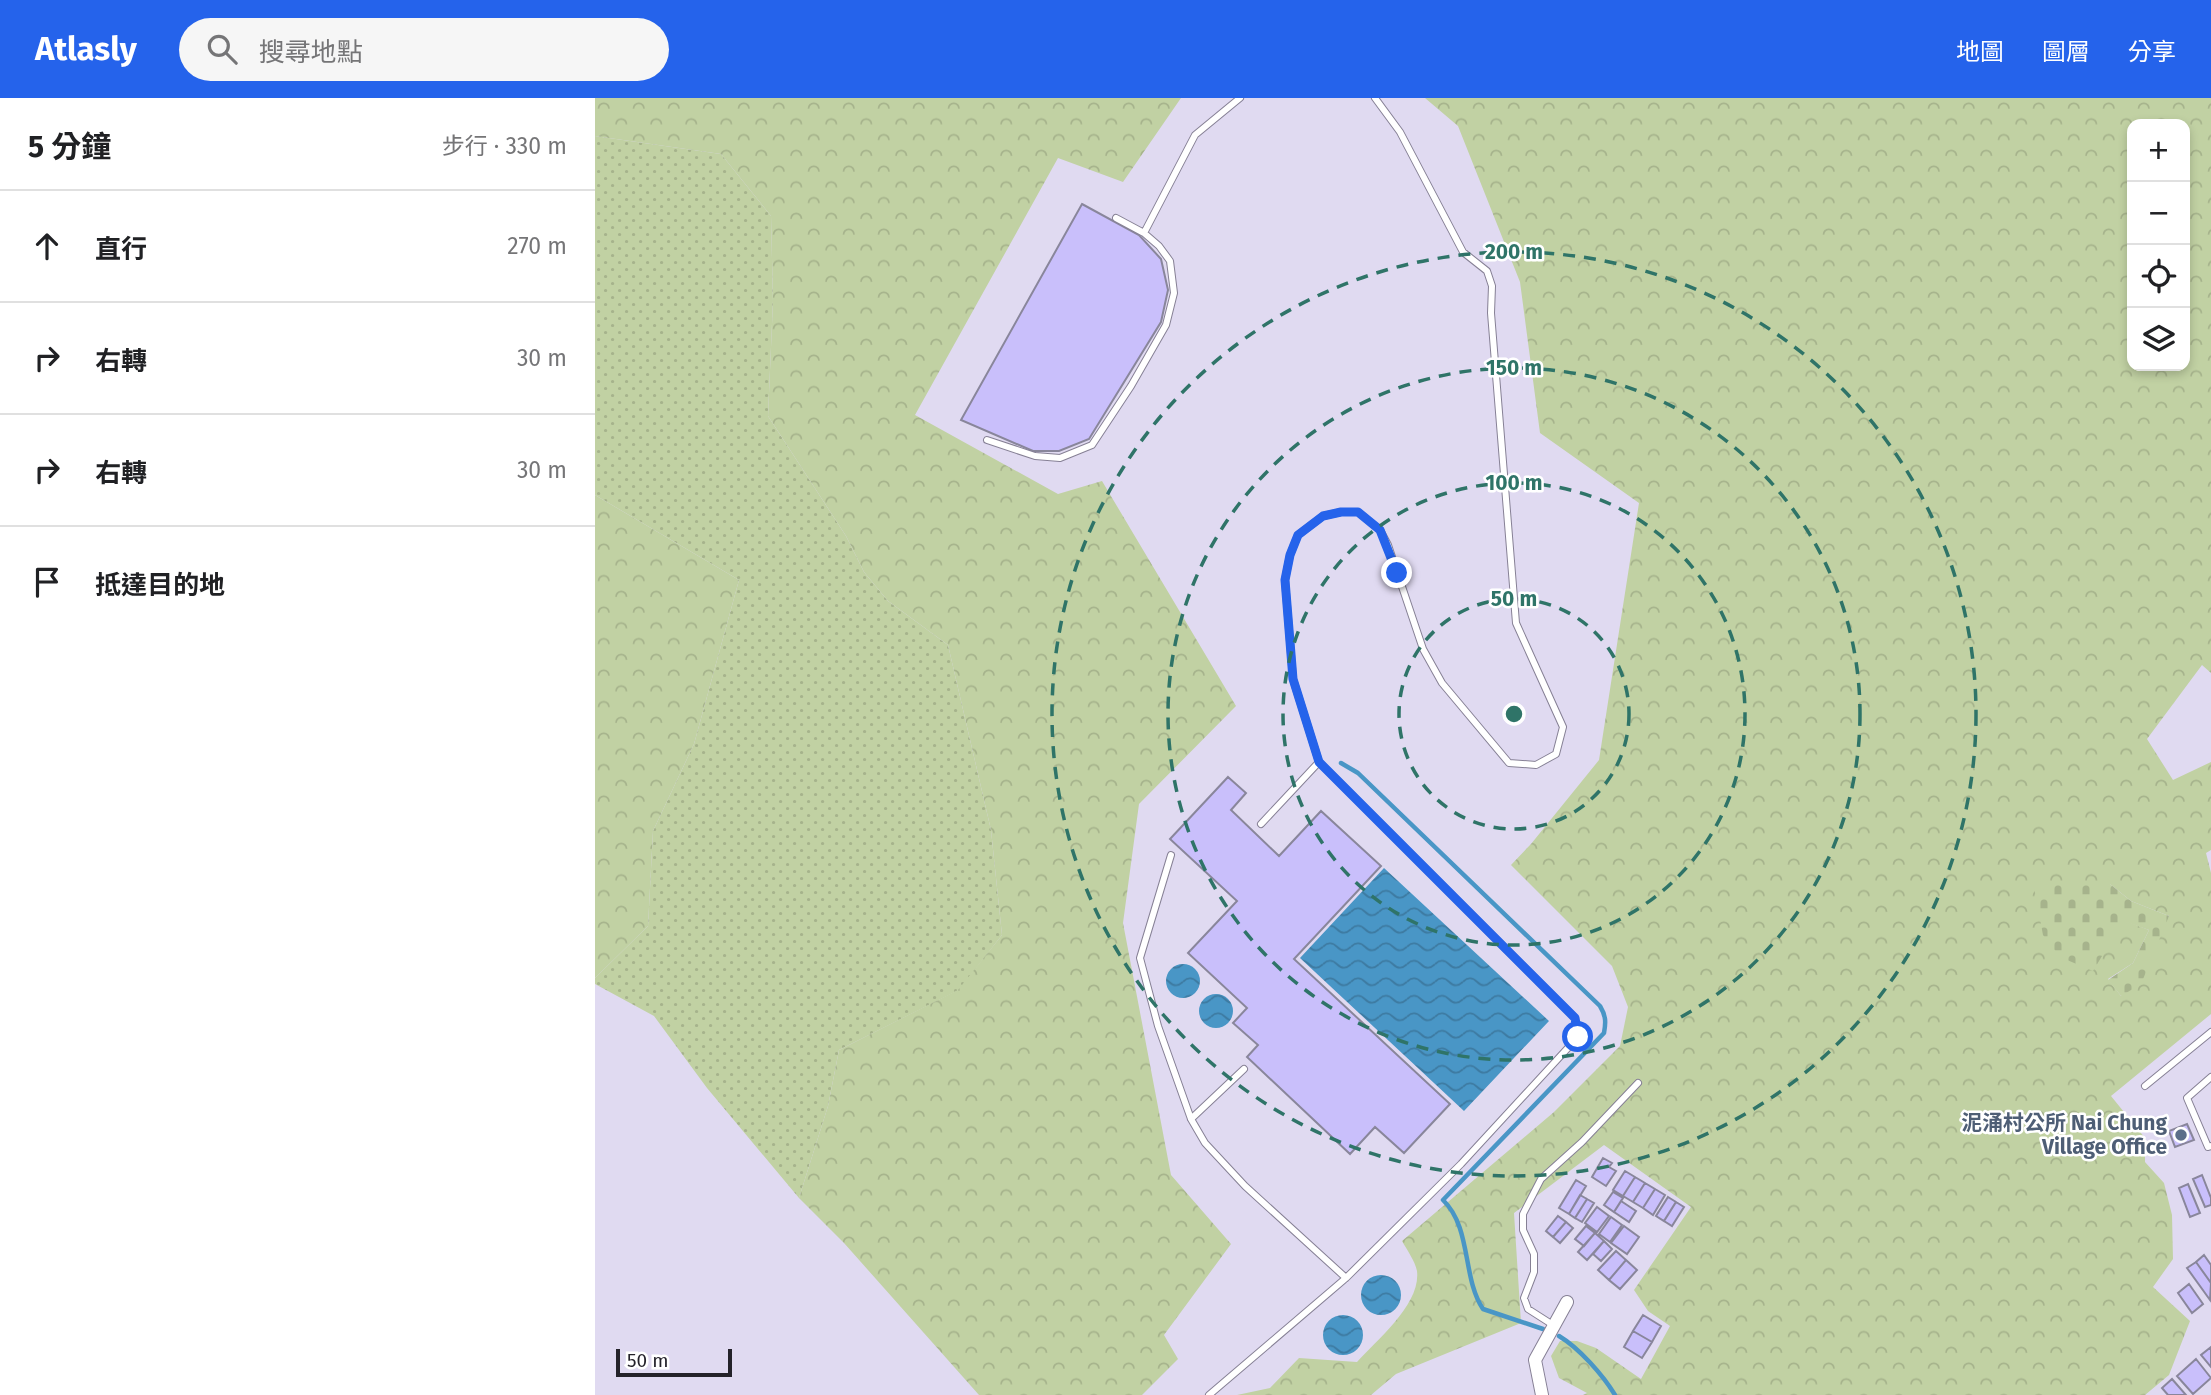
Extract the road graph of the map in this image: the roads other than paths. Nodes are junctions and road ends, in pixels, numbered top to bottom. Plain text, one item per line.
1 (1240, 98) edge
2 (1375, 98) edge
3 (1117, 218) dead end
4 (1145, 233) junction
5 (986, 440) dead end
6 (1319, 762) junction
7 (1261, 824) dead end
8 (1171, 855) dead end
9 (2211, 1032) edge
10 (1244, 1069) dead end
11 (2211, 1077) edge
12 (1638, 1083) dead end
13 (2145, 1086) dead end
14 (1191, 1119) junction
15 (2211, 1146) edge
16 (1346, 1278) junction
17 (1567, 1302) dead end
18 (1553, 1325) junction
19 (1209, 1395) edge
20 (1542, 1395) edge

1 - 4 lane
2 - 6 lane
3 - 4 lane
4 - 5 lane
6 - 7 lane
6 - 16 lane
8 - 14 lane
9 - 13 lane
10 - 14 lane
11 - 15 lane
12 - 18 lane
14 - 16 lane
16 - 19 lane
17 - 18 street
18 - 20 street

